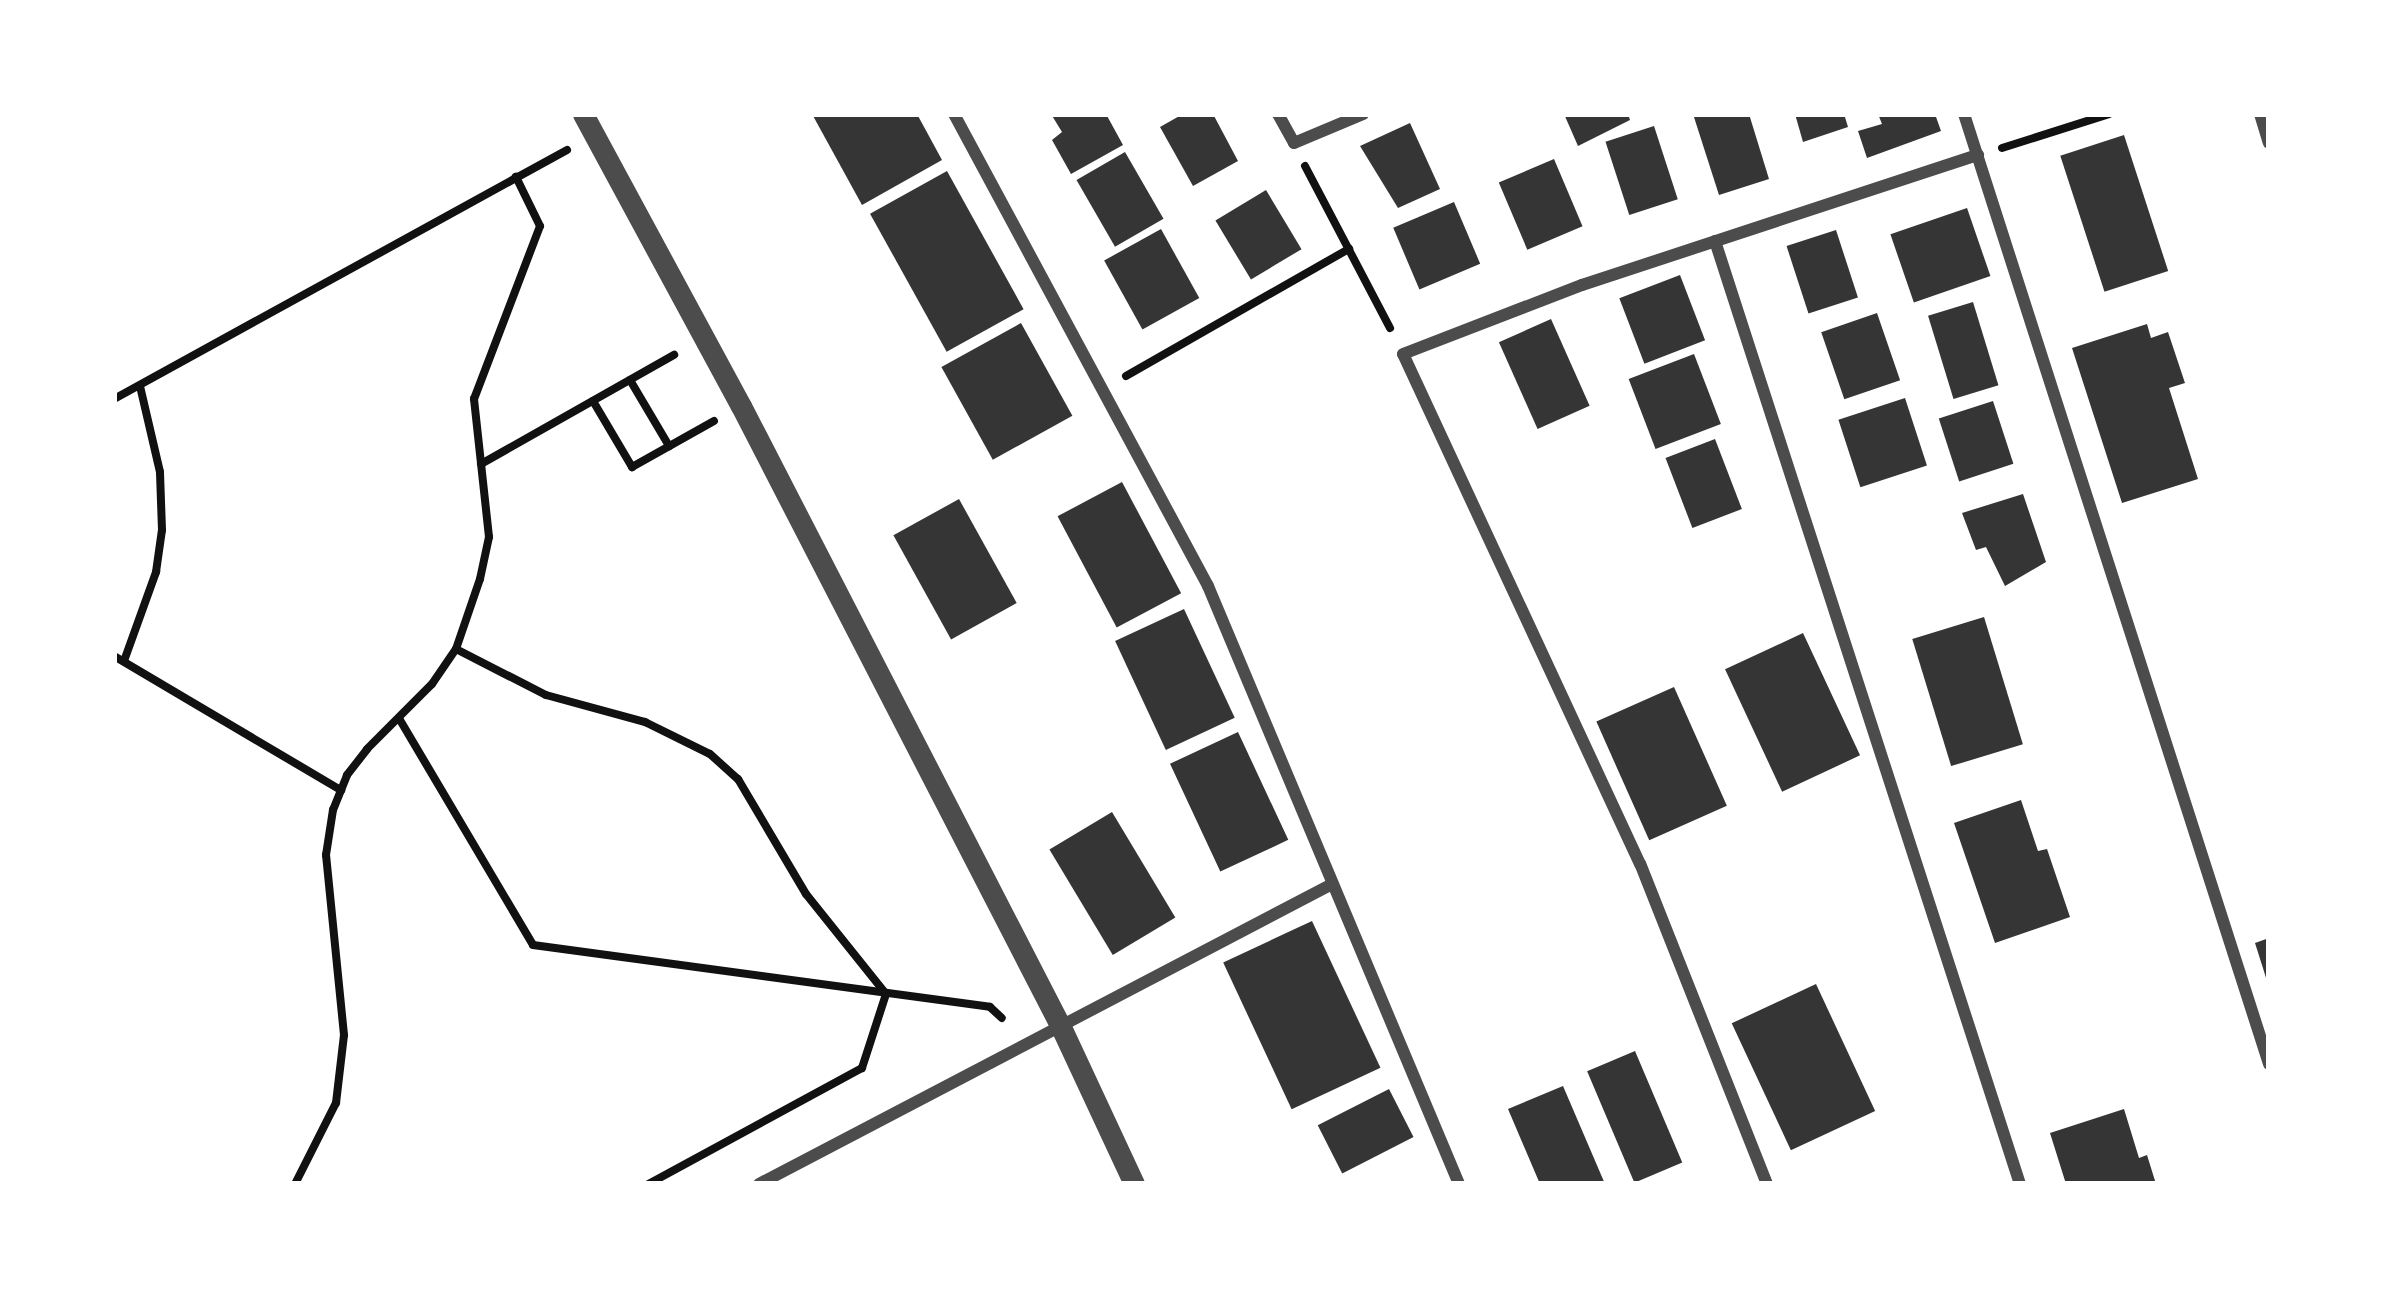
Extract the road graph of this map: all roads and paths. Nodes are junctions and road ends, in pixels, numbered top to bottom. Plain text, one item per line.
1 (583, 114) edge
2 (954, 114) edge
3 (1278, 114) edge
4 (1363, 114) edge
5 (1964, 114) edge
6 (2109, 114) edge
7 (2260, 114) edge
8 (595, 135) junction
9 (1294, 143) junction
10 (2269, 143) edge
11 (1978, 155) junction
12 (516, 177) junction
13 (1715, 241) junction
14 (1349, 249) junction
15 (706, 338) junction
16 (1403, 354) junction
17 (630, 380) junction
18 (140, 386) junction
19 (1102, 390) junction
20 (114, 400) edge
21 (593, 401) junction
22 (741, 406) junction
23 (669, 446) junction
24 (482, 464) junction
25 (456, 649) junction
26 (114, 656) edge
27 (124, 661) junction
28 (400, 720) junction
29 (341, 790) junction
30 (1332, 884) junction
31 (886, 994) junction
32 (1002, 1018) dead end
33 (1060, 1024) junction
34 (2269, 1064) edge
35 (295, 1184) edge
36 (648, 1184) edge
37 (759, 1184) edge
38 (1134, 1184) edge
39 (1459, 1184) edge
40 (1767, 1184) edge
41 (2020, 1184) edge

1 - 8 street
2 - 19 street
3 - 9 street
4 - 9 street
5 - 11 street
6 - 11 path
7 - 10 street
8 - 12 path
8 - 15 street
9 - 14 path
11 - 13 street
11 - 34 street
12 - 18 path
12 - 24 path
13 - 16 street
13 - 41 street
14 - 16 path
14 - 19 path
15 - 17 path
15 - 22 street
16 - 40 street
17 - 21 path
17 - 23 path
18 - 20 path
18 - 27 path
19 - 30 street
21 - 23 path
21 - 24 path
22 - 23 path
22 - 33 street
24 - 25 path
25 - 28 path
25 - 31 path
26 - 27 path
27 - 29 path
28 - 29 path
28 - 31 path
29 - 35 path
30 - 33 street
30 - 39 street
31 - 32 path
31 - 36 path
33 - 37 street
33 - 38 street

